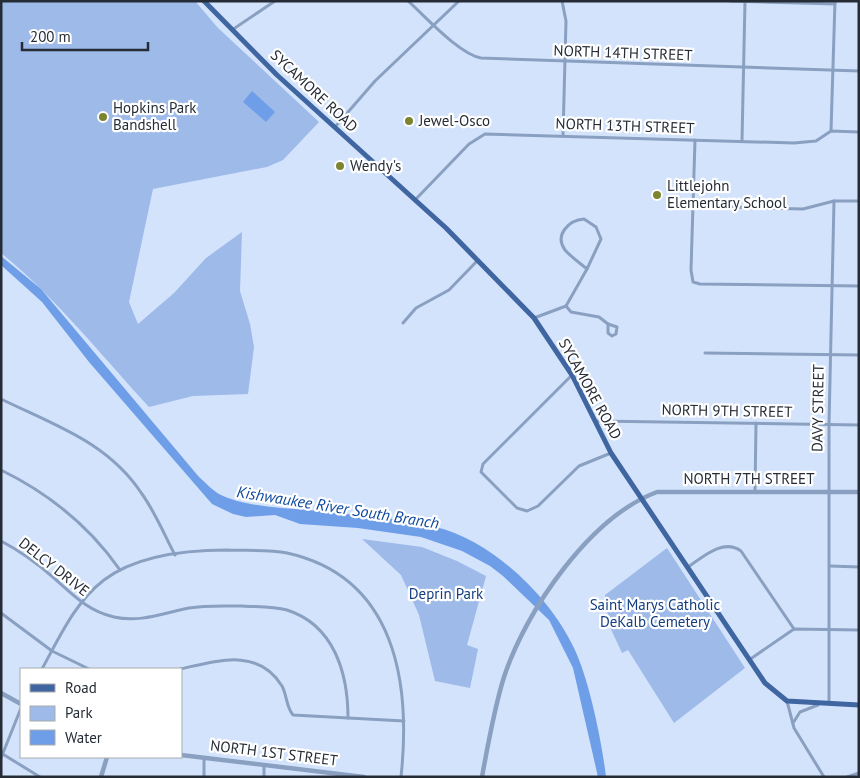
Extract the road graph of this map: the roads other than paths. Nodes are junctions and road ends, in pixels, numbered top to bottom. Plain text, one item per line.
1 (204, 1) edge
2 (275, 1) edge
3 (408, 1) edge
4 (459, 1) edge
5 (562, 1) edge
6 (730, 1) edge
7 (745, 2) edge
8 (835, 3) edge
9 (435, 25) junction
10 (232, 30) junction
11 (566, 63) junction
12 (744, 68) junction
13 (833, 71) junction
14 (859, 71) edge
15 (335, 127) junction
16 (832, 132) junction
17 (859, 132) edge
18 (563, 136) junction
19 (695, 140) junction
20 (742, 141) junction
21 (415, 200) junction
22 (834, 201) junction
23 (859, 202) edge
24 (692, 206) junction
25 (479, 260) junction
26 (587, 269) junction
27 (832, 285) junction
28 (859, 286) edge
29 (566, 306) junction
30 (534, 318) junction
31 (403, 324) dead end
32 (608, 324) dead end
33 (705, 353) dead end
34 (830, 354) junction
35 (859, 355) edge
36 (572, 375) junction
37 (1, 399) edge
38 (595, 420) junction
39 (756, 423) junction
40 (829, 424) junction
41 (859, 425) edge
42 (612, 453) junction
43 (1, 470) edge
44 (755, 492) junction
45 (829, 492) junction
46 (859, 492) edge
47 (640, 498) junction
48 (1, 541) edge
49 (174, 554) junction
50 (830, 566) junction
51 (688, 567) junction
52 (859, 567) edge
53 (120, 570) junction
54 (80, 602) junction
55 (1, 613) edge
56 (830, 628) junction
57 (794, 629) junction
58 (859, 630) edge
59 (52, 651) junction
60 (748, 661) junction
61 (43, 668) edge
62 (88, 668) edge
63 (182, 669) edge
64 (1, 693) edge
65 (788, 701) junction
66 (20, 703) edge
67 (820, 704) junction
68 (829, 704) junction
69 (859, 705) edge
70 (20, 710) edge
71 (348, 718) junction
72 (404, 721) junction
73 (792, 724) junction
74 (2, 753) edge
75 (182, 755) edge
76 (204, 757) junction
77 (1, 758) edge
78 (107, 758) edge
79 (264, 764) junction
80 (859, 773) edge
81 (333, 775) edge
82 (40, 777) edge
83 (101, 777) edge
84 (204, 777) edge
85 (264, 777) edge
86 (364, 777) edge
87 (401, 777) edge
88 (482, 777) edge
89 (824, 777) edge
90 (847, 777) edge

1 - 10 main road, SYCAMORE ROAD
2 - 10 street
3 - 9 street, NORTH 14TH STREET
4 - 9 street
5 - 11 street
6 - 7 street
7 - 8 street
7 - 12 street
8 - 13 street
9 - 11 street, NORTH 14TH STREET
9 - 15 street
10 - 15 main road, SYCAMORE ROAD
11 - 12 street, NORTH 14TH STREET
11 - 18 street
12 - 13 street, NORTH 14TH STREET
12 - 20 street
13 - 14 street, NORTH 14TH STREET
13 - 16 street
15 - 21 main road, SYCAMORE ROAD
16 - 17 street, NORTH 13TH STREET
16 - 20 street, NORTH 13TH STREET
18 - 19 street, NORTH 13TH STREET
18 - 21 street, NORTH 13TH STREET
19 - 20 street, NORTH 13TH STREET
19 - 24 street
21 - 25 main road, SYCAMORE ROAD
22 - 23 street
22 - 24 street
22 - 27 street, DAVY STREET
24 - 27 street
25 - 30 main road, SYCAMORE ROAD
25 - 31 street
26 - 26 street
26 - 29 street
27 - 28 street
27 - 34 street, DAVY STREET
29 - 30 street
29 - 32 street
30 - 36 main road, SYCAMORE ROAD
33 - 34 street
34 - 35 street
34 - 40 street, DAVY STREET
36 - 38 main road, SYCAMORE ROAD
36 - 42 street
37 - 49 street
38 - 39 street, NORTH 9TH STREET
38 - 42 main road, SYCAMORE ROAD
39 - 40 street, NORTH 9TH STREET
39 - 44 street
40 - 41 street, NORTH 9TH STREET
40 - 45 street, DAVY STREET
42 - 47 main road, SYCAMORE ROAD
43 - 53 street
44 - 45 street, NORTH 7TH STREET
44 - 47 street, NORTH 7TH STREET
45 - 46 street, NORTH 7TH STREET
45 - 50 street, DAVY STREET
47 - 51 main road, SYCAMORE ROAD
47 - 88 street
48 - 54 street, DELCY DRIVE
49 - 53 street
49 - 72 street
50 - 52 street
50 - 56 street, DAVY STREET
51 - 57 street
51 - 60 main road, SYCAMORE ROAD
53 - 54 street
54 - 59 street
54 - 71 street, DELCY DRIVE
55 - 59 street
56 - 57 street
56 - 58 street
56 - 68 street, DAVY STREET
57 - 60 street
59 - 61 street
59 - 62 street
60 - 65 main road, SYCAMORE ROAD
63 - 71 street
64 - 66 street
65 - 67 main road
65 - 73 street
67 - 68 main road
67 - 73 street
68 - 69 main road
70 - 74 street
71 - 72 street
72 - 87 street
73 - 89 street
74 - 77 street
74 - 82 street
75 - 76 street, NORTH 1ST STREET
76 - 79 street, NORTH 1ST STREET
76 - 84 street
78 - 83 street
79 - 81 street, NORTH 1ST STREET
79 - 85 street
80 - 90 street
81 - 86 street, NORTH 1ST STREET

